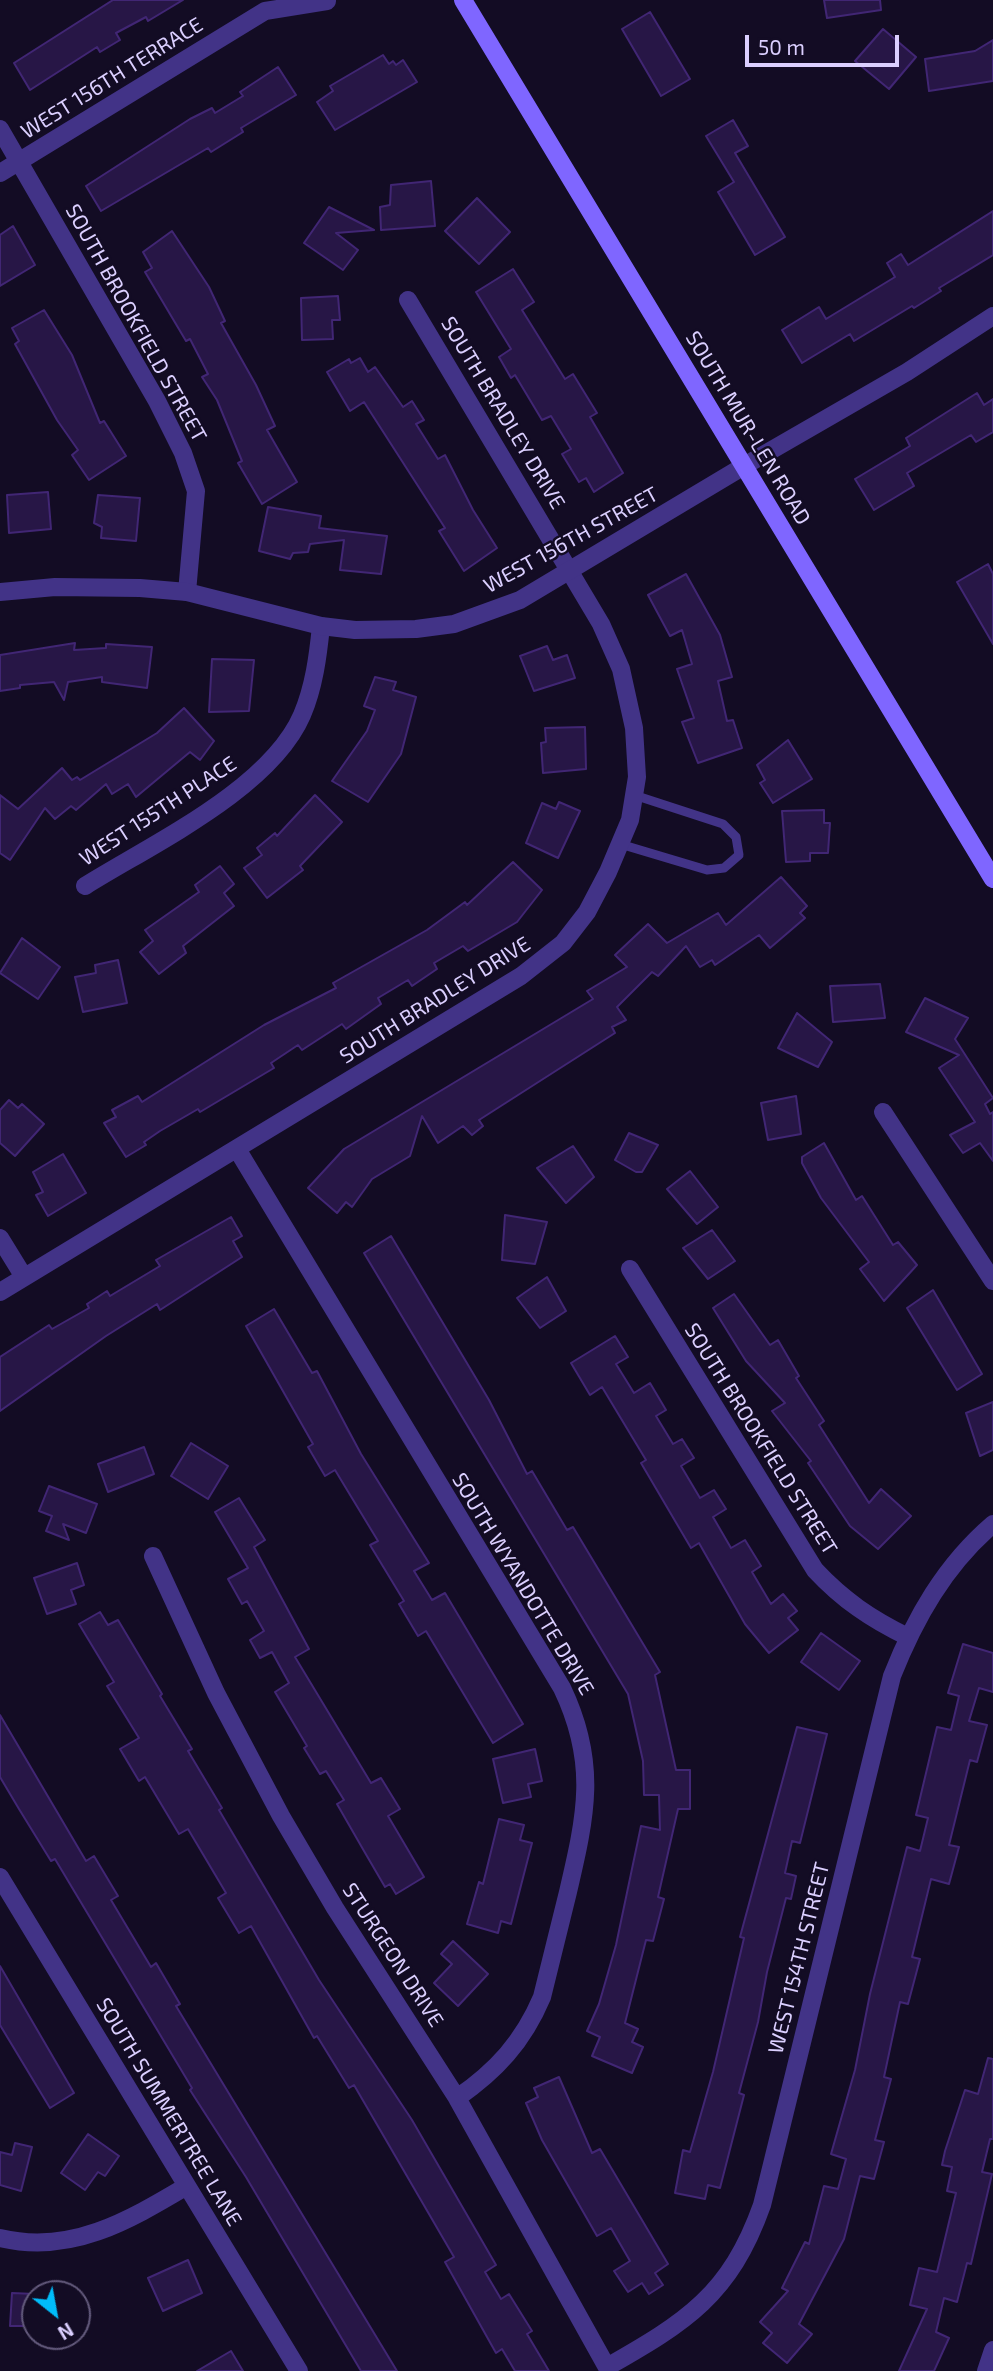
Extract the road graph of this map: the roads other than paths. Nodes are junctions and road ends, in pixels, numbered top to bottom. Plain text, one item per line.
1 (463, 0) edge
2 (327, 1) edge
3 (0, 129) edge
4 (19, 162) junction
5 (0, 173) edge
6 (408, 300) dead end
7 (993, 316) edge
8 (744, 466) junction
9 (571, 571) junction
10 (0, 592) edge
11 (187, 592) junction
12 (321, 626) junction
13 (634, 795) junction
14 (620, 844) junction
15 (993, 879) edge
16 (85, 886) dead end
17 (883, 1112) dead end
18 (237, 1149) junction
19 (0, 1238) edge
20 (630, 1269) dead end
21 (24, 1278) junction
22 (993, 1281) edge
23 (0, 1292) edge
24 (993, 1524) edge
25 (153, 1556) dead end
26 (908, 1637) junction
27 (0, 1877) edge
28 (457, 2098) junction
29 (187, 2186) junction
30 (0, 2238) edge
31 (993, 2350) edge
32 (608, 2369) edge
33 (299, 2371) edge
34 (986, 2371) edge

1 - 8 main road, SOUTH MUR-LEN ROAD
2 - 4 street, WEST 156TH TERRACE
3 - 4 street, SOUTH BROOKFIELD STREET
4 - 5 street, WEST 156TH TERRACE
4 - 11 street, SOUTH BROOKFIELD STREET
6 - 9 street, SOUTH BRADLEY DRIVE
7 - 8 street, WEST 156TH STREET
8 - 9 street, WEST 156TH STREET
8 - 15 main road, SOUTH MUR-LEN ROAD
9 - 12 street, WEST 156TH STREET
9 - 13 street, SOUTH BRADLEY DRIVE
10 - 11 street, WEST 156TH STREET
11 - 12 street, WEST 156TH STREET
12 - 16 street, WEST 155TH PLACE
13 - 14 street, SOUTH BRADLEY DRIVE
13 - 14 lane
14 - 18 street, SOUTH BRADLEY DRIVE
17 - 22 street
18 - 21 street, SOUTH BRADLEY DRIVE
18 - 28 street, SOUTH WYANDOTTE DRIVE
19 - 21 street
20 - 26 street, SOUTH BROOKFIELD STREET
21 - 23 street, SOUTH BRADLEY DRIVE
24 - 26 street, WEST 154TH STREET
25 - 28 street, STURGEON DRIVE
26 - 32 street, WEST 154TH STREET
27 - 29 street, SOUTH SUMMERTREE LANE
28 - 32 street, STURGEON DRIVE
29 - 30 street
29 - 33 street, SOUTH SUMMERTREE LANE
31 - 34 street

